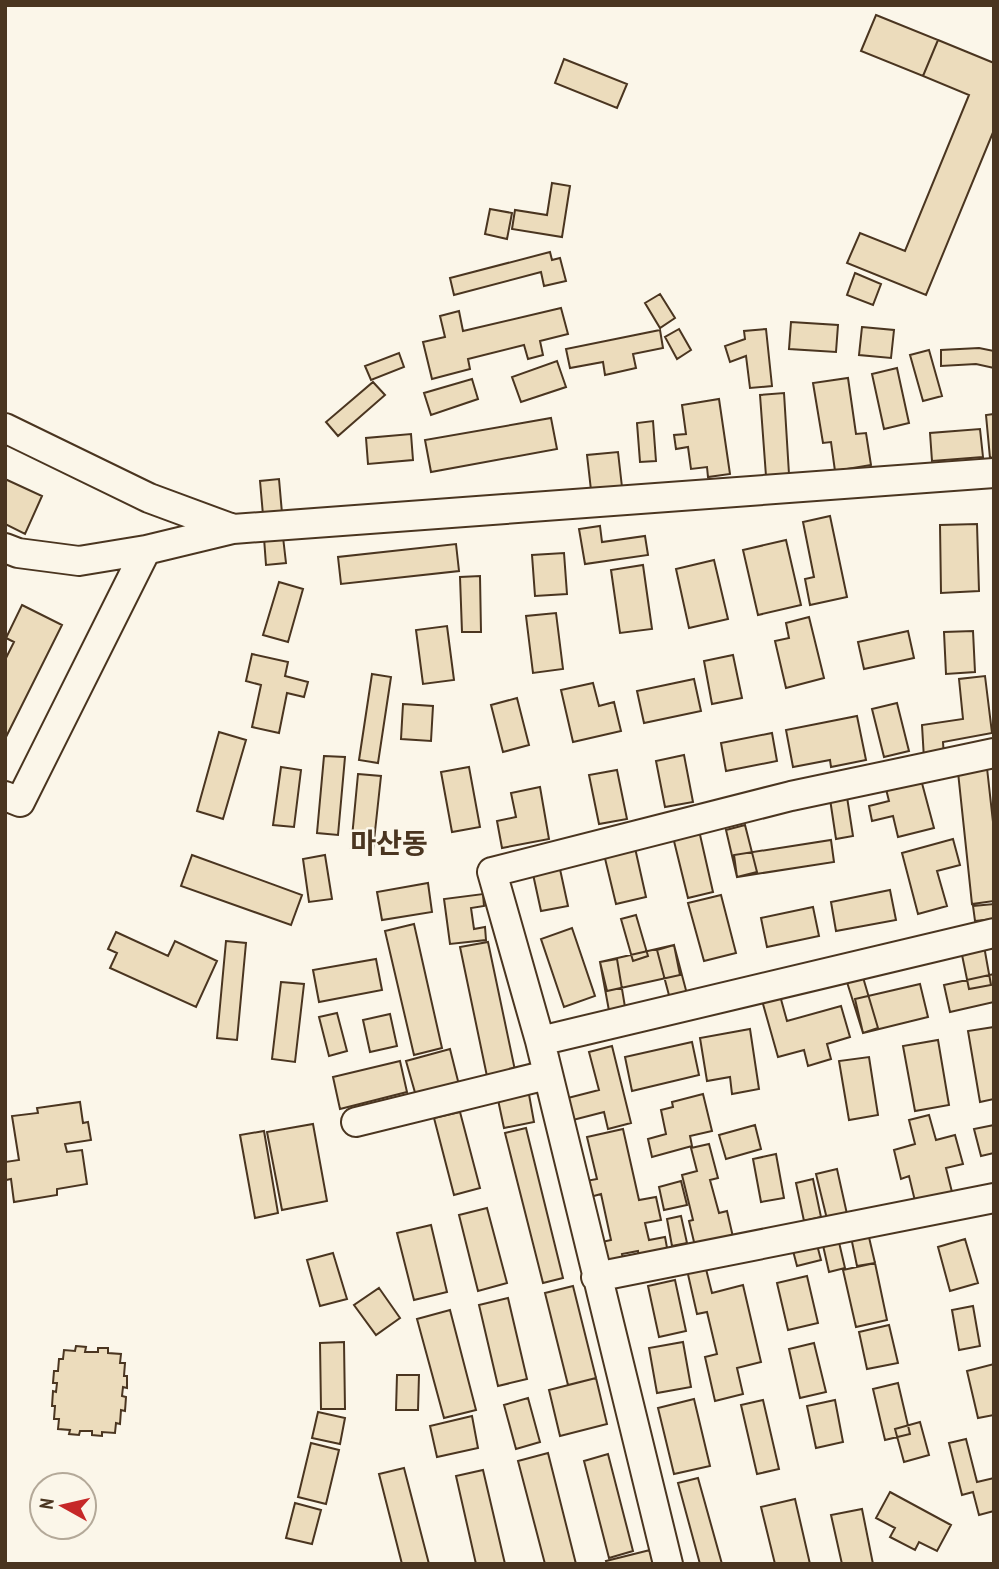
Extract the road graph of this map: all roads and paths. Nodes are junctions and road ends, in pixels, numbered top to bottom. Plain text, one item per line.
1 (5, 428) edge
2 (994, 473) edge
3 (233, 529) junction
4 (5, 548) edge
5 (146, 550) junction
6 (994, 753) edge
7 (5, 796) edge
8 (994, 933) edge
9 (540, 1041) junction
10 (547, 1075) junction
11 (356, 1122) dead end
12 (994, 1198) edge
13 (596, 1277) junction
14 (668, 1564) edge

1 - 3 street
2 - 3 street
3 - 5 street
4 - 5 street
5 - 7 street
6 - 9 street
8 - 9 street
9 - 10 street
10 - 11 street
10 - 13 street
12 - 13 street
13 - 14 street

